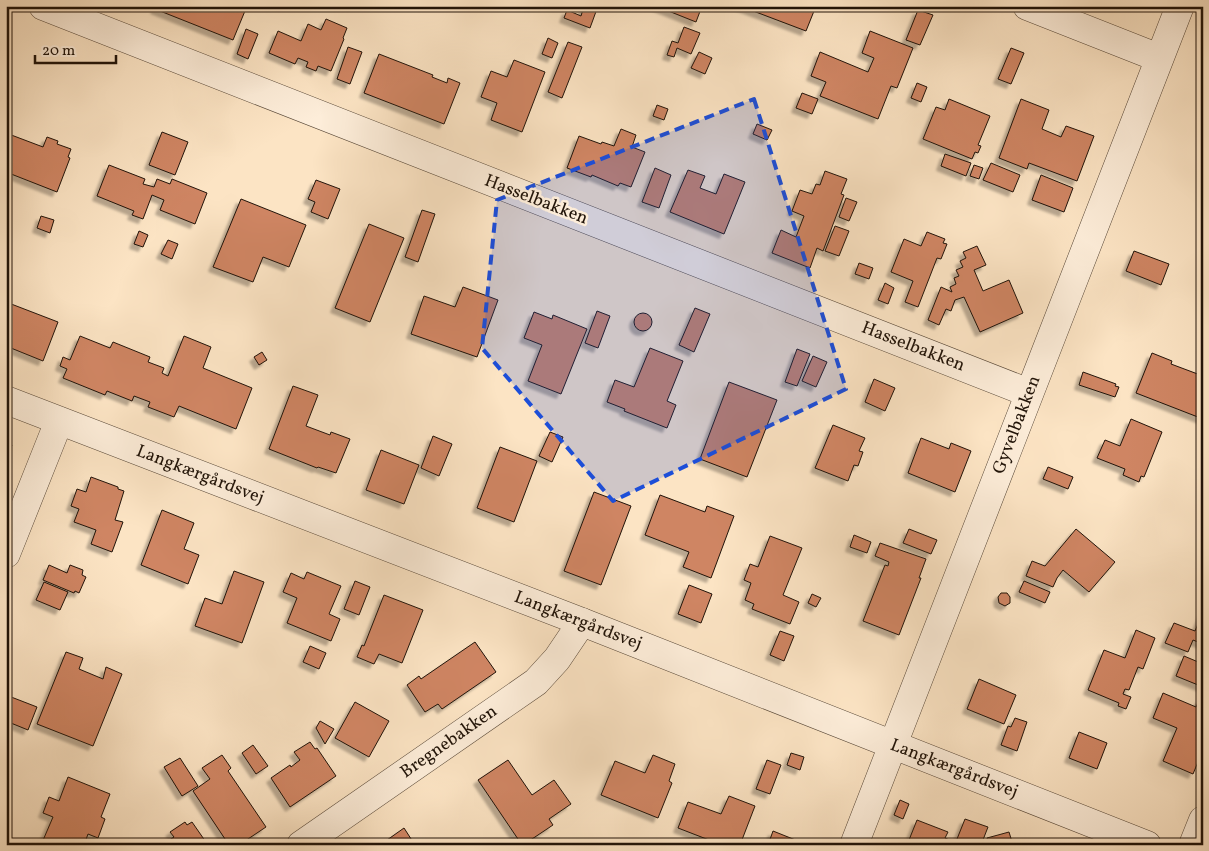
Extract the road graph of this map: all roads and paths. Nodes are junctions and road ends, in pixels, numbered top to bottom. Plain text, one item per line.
1 (42, 6) edge
2 (1027, 6) edge
3 (1180, 6) edge
4 (1159, 58) junction
5 (1029, 393) junction
6 (6, 400) edge
7 (59, 421) junction
8 (6, 554) edge
9 (582, 622) junction
10 (893, 745) junction
11 (1203, 820) edge
12 (301, 845) edge
13 (854, 845) edge
14 (1148, 845) edge
15 (1193, 845) edge

1 - 5 street, Hasselbakken
2 - 4 street
3 - 4 street, Gyvelbakken
4 - 5 street, Gyvelbakken
5 - 10 street, Gyvelbakken
6 - 7 street, Langkærgårdsvej
7 - 8 street
7 - 9 street, Langkærgårdsvej
9 - 10 street, Langkærgårdsvej
9 - 12 street, Bregnebakken
10 - 13 street, Gyvelbakken
10 - 14 street, Langkærgårdsvej
11 - 15 street

